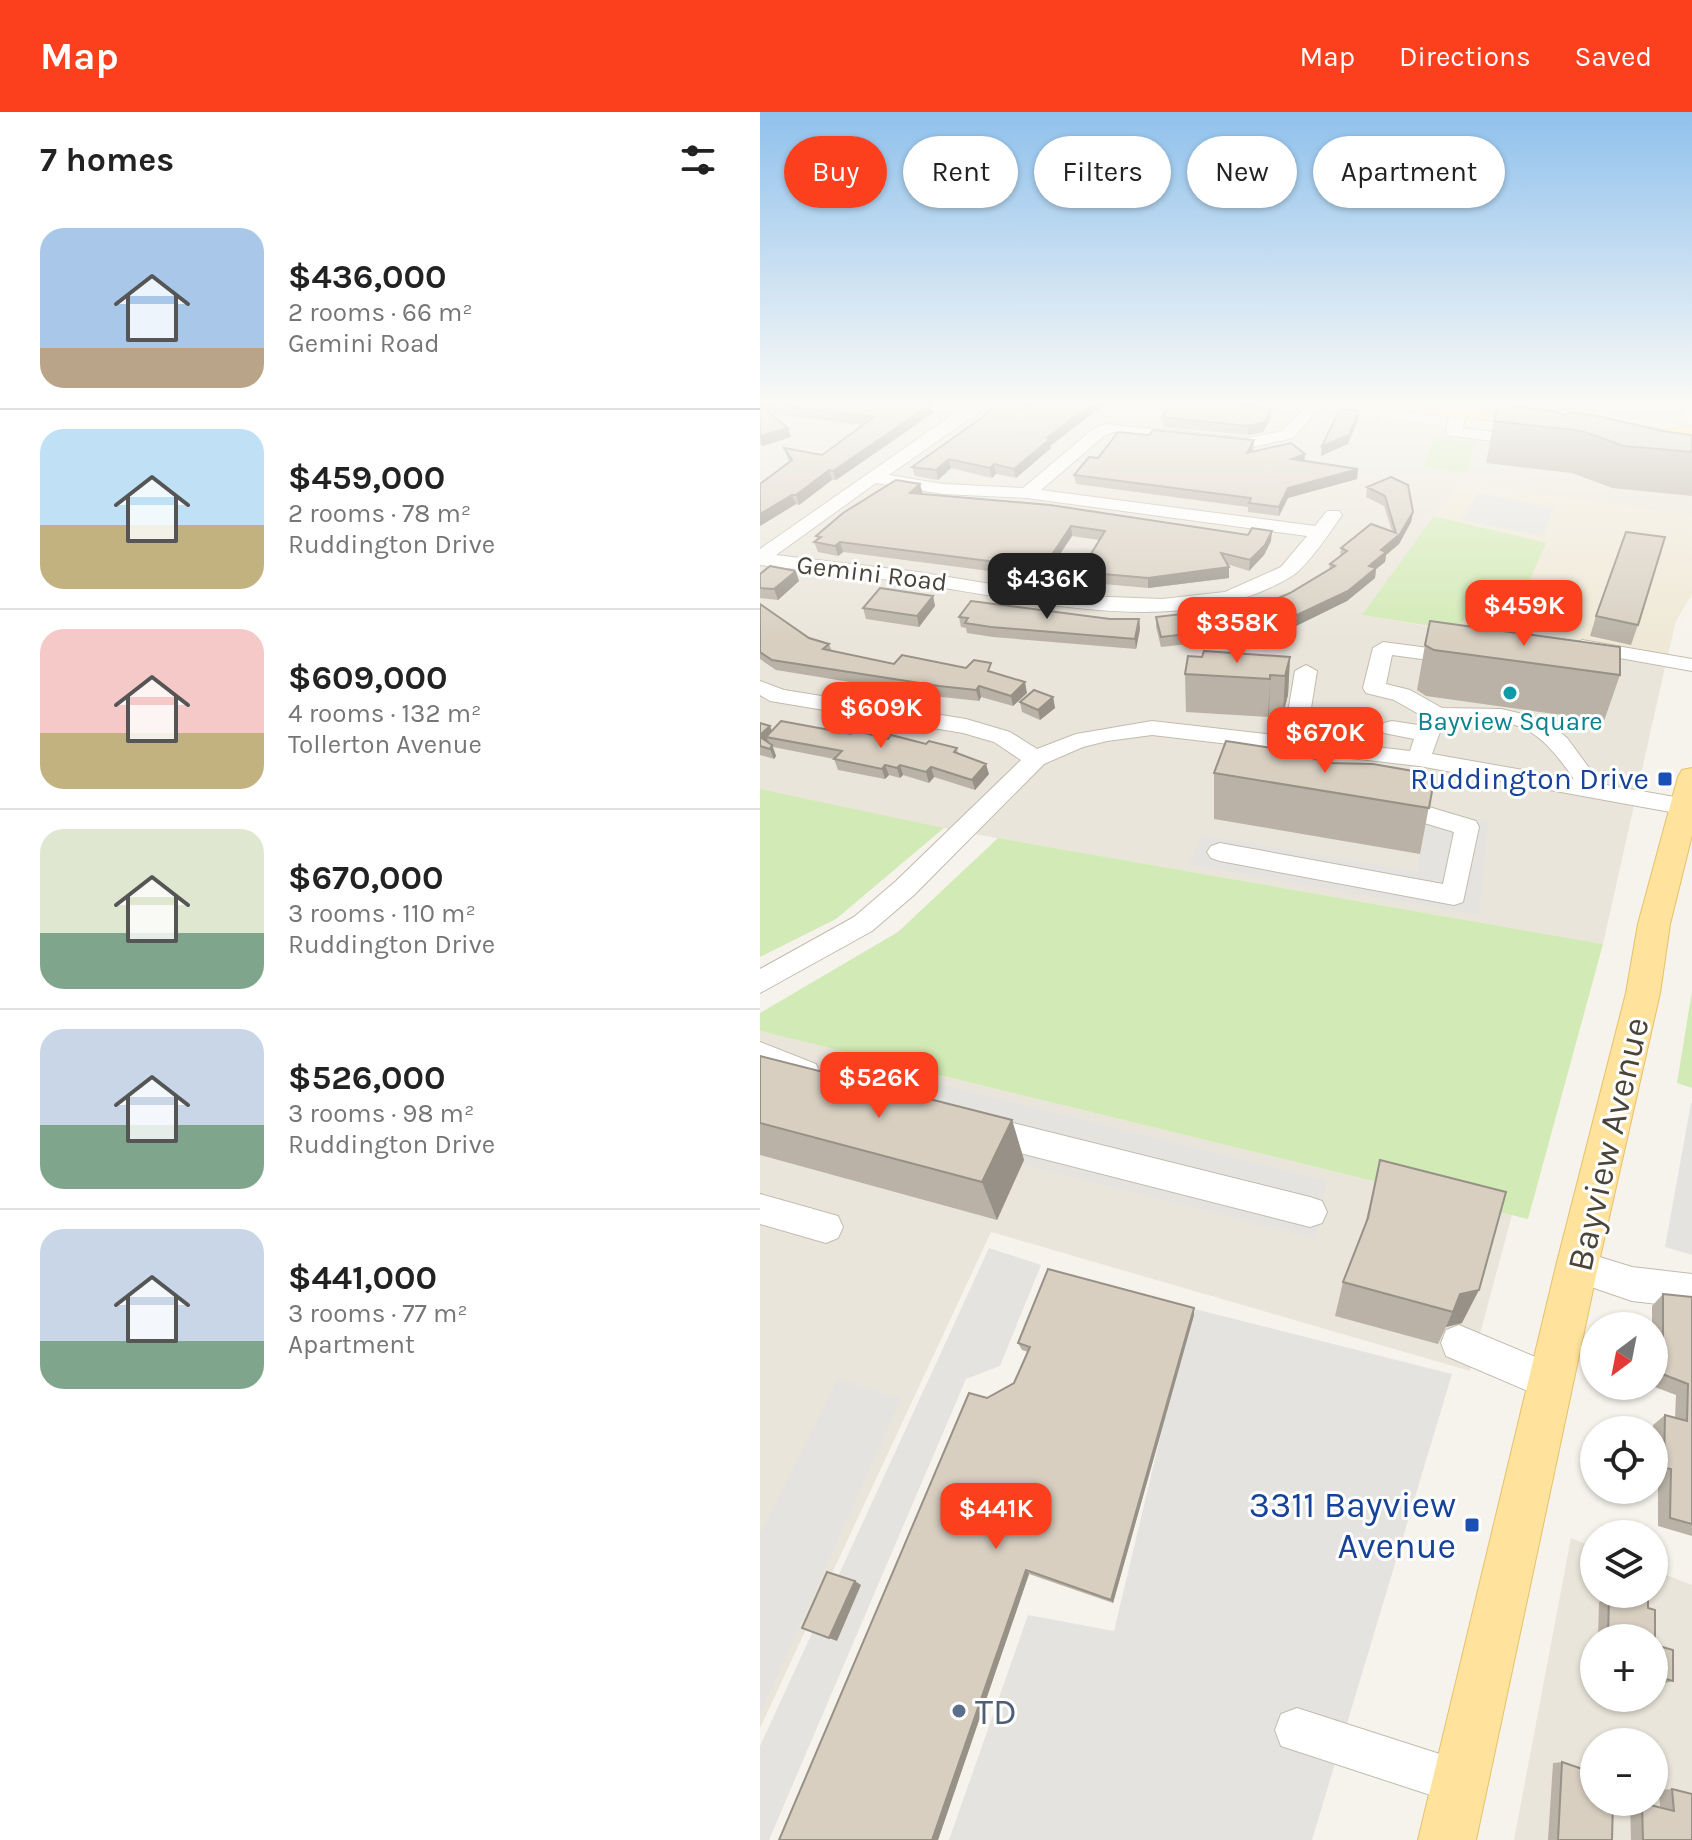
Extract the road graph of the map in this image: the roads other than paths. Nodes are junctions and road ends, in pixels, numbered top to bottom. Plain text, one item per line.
1 (869, 482) edge
2 (898, 482) edge
3 (1040, 482) edge
4 (1027, 493) junction
5 (1333, 515) dead end
6 (1317, 532) junction
7 (760, 558) edge
8 (1558, 642) edge
9 (1473, 660) edge
10 (1692, 665) edge
11 (1300, 677) dead end
12 (760, 687) edge
13 (1432, 724) junction
14 (1392, 728) dead end
15 (1283, 743) junction
16 (1412, 758) junction
17 (1036, 759) junction
18 (1282, 767) edge
19 (1397, 790) junction
20 (1593, 790) junction
21 (1690, 797) edge
22 (1373, 800) edge
23 (1220, 852) dead end
24 (760, 982) edge
25 (760, 1054) edge
26 (830, 1085) edge
27 (945, 1120) edge
28 (760, 1209) edge
29 (1310, 1212) dead end
30 (826, 1227) dead end
31 (1577, 1266) junction
32 (1692, 1291) edge
33 (1459, 1343) edge
34 (1551, 1382) junction
35 (1297, 1730) dead end
36 (1461, 1782) junction
37 (1447, 1840) edge

1 - 7 street
2 - 4 street
3 - 4 street
4 - 6 street
5 - 6 street, Gemini Road
6 - 7 street, Gemini Road
8 - 10 street
9 - 13 street
11 - 15 street
12 - 17 street
13 - 14 street
13 - 16 street
13 - 20 street
15 - 16 street
15 - 17 street
15 - 18 street
16 - 19 street
16 - 20 street
17 - 24 street
19 - 22 street
19 - 23 street
20 - 21 street
21 - 31 main road, Bayview Avenue
25 - 26 street
27 - 29 street
28 - 30 street
31 - 32 street
31 - 34 main road, Bayview Avenue
33 - 34 street
34 - 36 main road, Bayview Avenue
35 - 36 street
36 - 37 main road, Bayview Avenue

